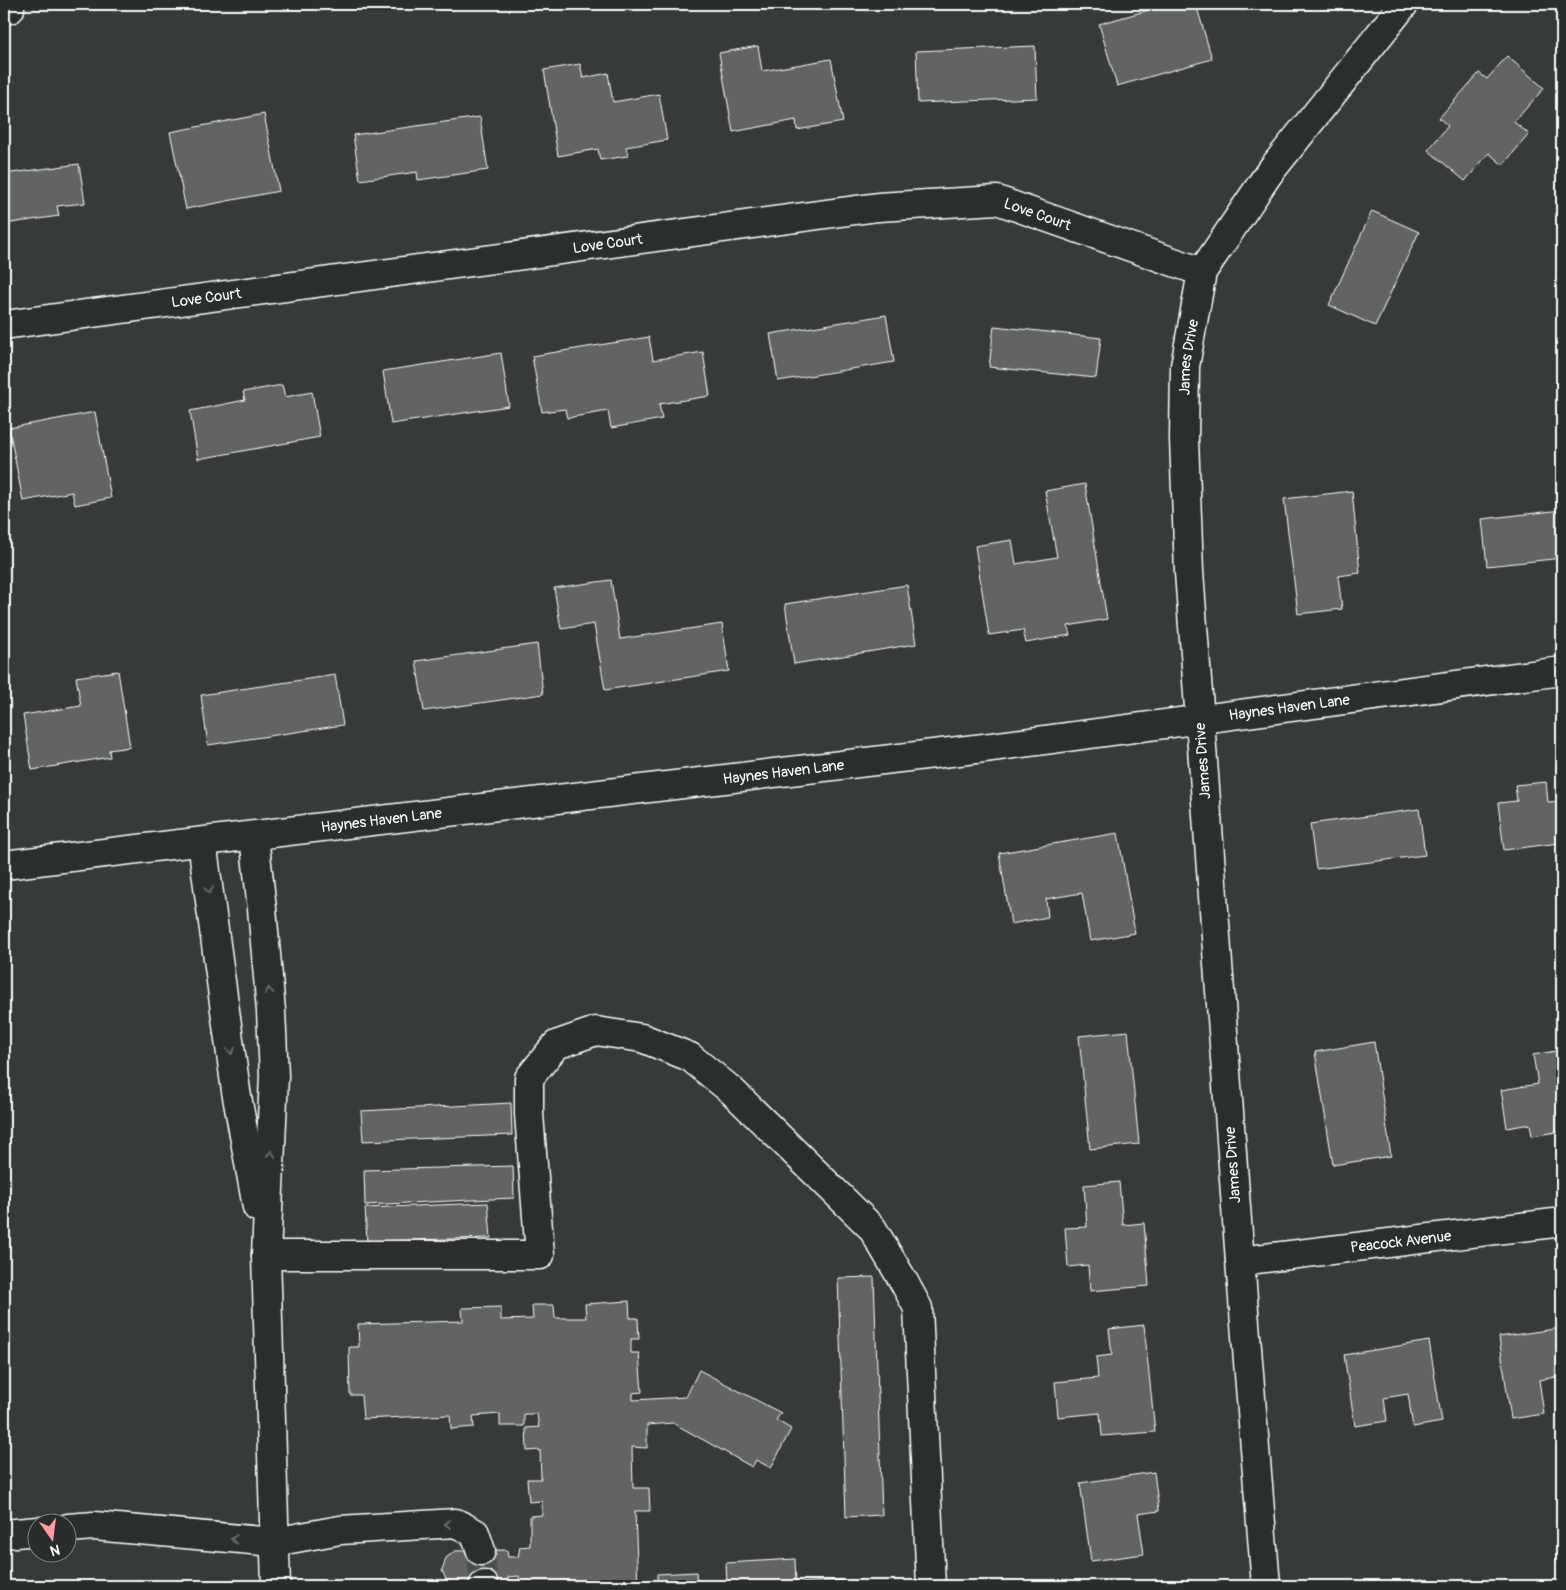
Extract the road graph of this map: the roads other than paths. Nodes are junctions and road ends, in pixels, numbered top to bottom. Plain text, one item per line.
1 (9, 4) edge
2 (1404, 4) edge
3 (4, 10) edge
4 (1202, 272) junction
5 (4, 325) edge
6 (1562, 671) edge
7 (1200, 720) junction
8 (254, 836) junction
9 (202, 842) junction
10 (4, 865) edge
11 (1562, 1222) edge
12 (266, 1255) junction
13 (1240, 1261) junction
14 (78, 1527) edge
15 (28, 1532) edge
16 (4, 1534) edge
17 (274, 1542) junction
18 (481, 1551) tunnel mouth
19 (276, 1586) edge
20 (931, 1586) edge
21 (1266, 1586) edge

1 - 3 street
2 - 4 street, James Drive
4 - 5 street, Love Court
4 - 7 street, James Drive
6 - 7 street, Haynes Haven Lane
7 - 8 street, Haynes Haven Lane
7 - 13 street, James Drive
8 - 9 street, Haynes Haven Lane
12 -> 8 street
9 - 10 street, Haynes Haven Lane
9 -> 12 street
11 - 13 street, Peacock Avenue
12 - 17 street
12 - 20 street
13 - 21 street, James Drive
17 -> 14 street
15 - 16 street
18 -> 17 street
17 - 19 street

